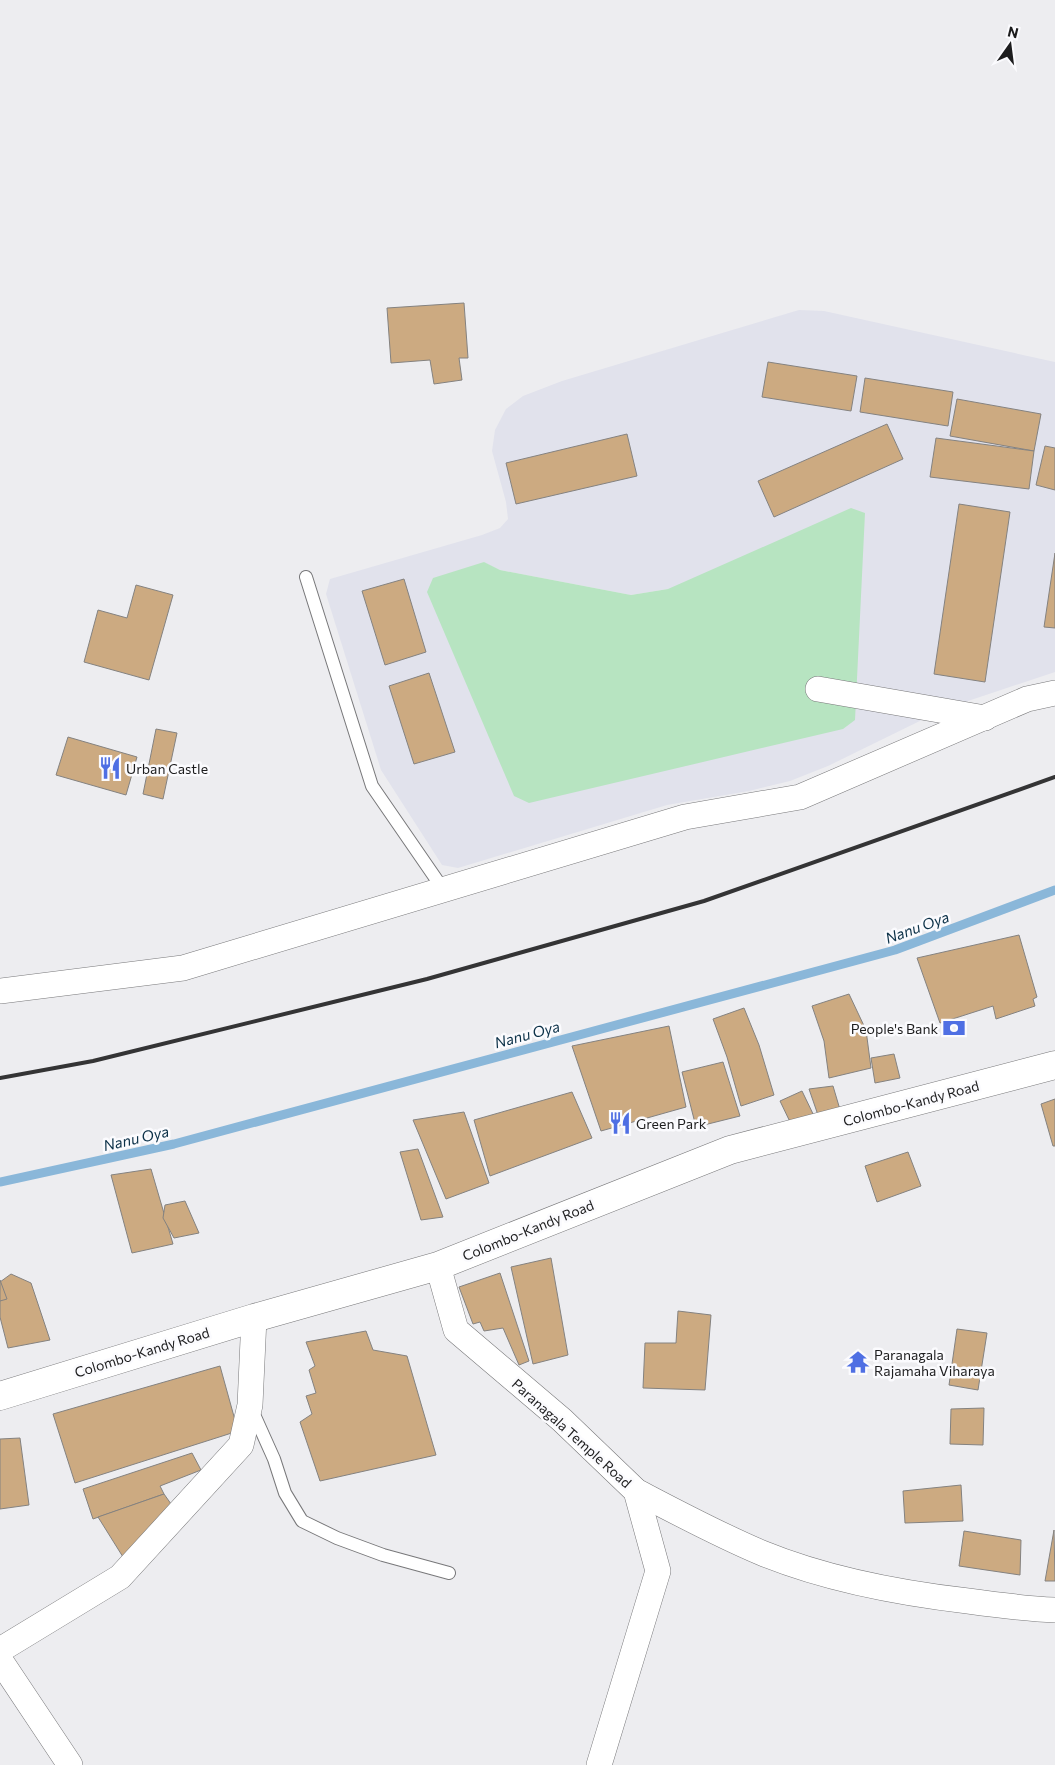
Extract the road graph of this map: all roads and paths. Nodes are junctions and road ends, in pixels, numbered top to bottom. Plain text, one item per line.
1 (306, 577) dead end
2 (818, 689) dead end
3 (1055, 693) edge
4 (985, 718) junction
5 (442, 890) junction
6 (0, 991) edge
7 (1055, 1065) edge
8 (438, 1266) junction
9 (254, 1318) junction
10 (0, 1396) edge
11 (250, 1405) junction
12 (636, 1491) junction
13 (449, 1573) dead end
14 (1055, 1610) edge
15 (0, 1650) edge
16 (0, 1660) edge
17 (70, 1765) edge
18 (599, 1765) edge

1 - 5 lane
2 - 4 street
3 - 4 street
4 - 5 street
5 - 6 street
7 - 8 highway, Colombo-Kandy Road
8 - 9 highway, Colombo-Kandy Road
8 - 12 street, Paranagala Temple Road
9 - 10 highway, Colombo-Kandy Road
9 - 11 street
11 - 13 lane
11 - 15 street
12 - 14 street
12 - 18 street, Paranagala Temple Road
16 - 17 street

